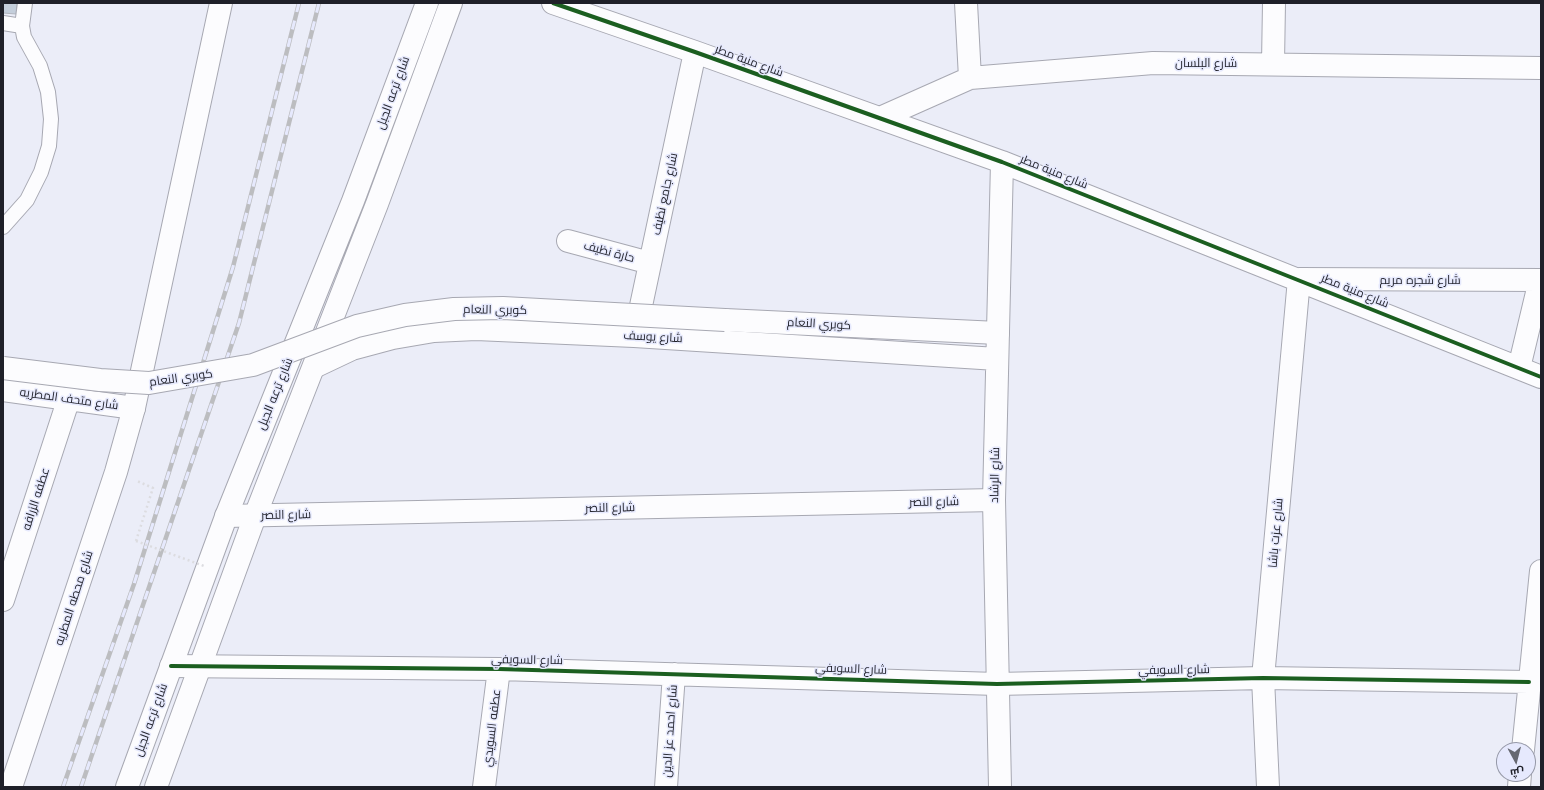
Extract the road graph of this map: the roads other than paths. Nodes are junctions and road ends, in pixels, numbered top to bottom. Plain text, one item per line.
1 (25, 3) edge
2 (221, 3) edge
3 (427, 3) edge
4 (451, 3) edge
5 (553, 3) edge
6 (966, 3) edge
7 (1274, 3) edge
8 (3, 23) edge
9 (22, 26) junction
10 (695, 52) junction
11 (1273, 64) junction
12 (1541, 68) edge
13 (970, 78) junction
14 (880, 118) junction
15 (1002, 162) junction
16 (3, 227) edge
17 (568, 240) dead end
18 (650, 263) junction
19 (1299, 279) junction
20 (1540, 280) edge
21 (998, 333) junction
22 (634, 336) junction
23 (997, 359) junction
24 (314, 367) junction
25 (3, 368) edge
26 (1519, 368) junction
27 (1541, 377) edge
28 (3, 390) edge
29 (69, 398) junction
30 (134, 408) junction
31 (994, 500) junction
32 (226, 516) junction
33 (255, 516) junction
34 (1541, 571) edge
35 (3, 600) edge
36 (171, 666) junction
37 (200, 666) junction
38 (499, 669) junction
39 (674, 674) junction
40 (1263, 678) junction
41 (1530, 682) junction
42 (997, 684) junction
43 (1523, 742) edge
44 (11, 787) edge
45 (127, 787) edge
46 (156, 787) edge
47 (484, 787) edge
48 (666, 787) edge
49 (1000, 787) edge
50 (1268, 787) edge

1 - 9 lane
2 - 30 street, شارع محطه المطريه
3 - 32 street, شارع ترعه الجبل
4 - 24 street, شارع ترعه الجبل
5 - 10 street, شارع منية مطر
6 - 13 street
7 - 11 street
8 - 9 lane
9 - 16 lane
10 - 14 street, شارع منية مطر
10 - 18 street, شارع جامع نظيف
11 - 12 street, شارع البلسان
11 - 13 street, شارع البلسان
13 - 14 street, شارع البلسان
14 - 15 street, شارع منية مطر
15 - 19 street, شارع منية مطر
15 - 21 street, شارع الرشاد
17 - 18 street, حارة نظيف
18 - 22 street, شارع جامع نظيف
19 - 20 street, شارع شجره مريم
19 - 26 street, شارع منية مطر
19 - 40 street, شارع عزت باشا
20 - 26 street
21 - 23 street, شارع الرشاد
21 - 25 street, كوبري النعام, bridge
22 - 23 street, شارع يوسف
22 - 24 street, شارع يوسف
23 - 31 street, شارع الرشاد
24 - 33 street, شارع ترعه الجبل
26 - 27 street, شارع منية مطر
28 - 29 street, شارع متحف المطريه
29 - 30 street, شارع متحف المطريه
29 - 35 street, عطفه الزرافه
30 - 44 street, شارع محطه المطريه
31 - 33 street, شارع النصر
31 - 42 street, شارع الرشاد
32 - 33 street, شارع النصر
32 - 36 street, شارع ترعه الجبل
33 - 37 street, شارع ترعه الجبل
34 - 41 street
36 - 37 street, شارع السويفي
36 - 45 street, شارع ترعه الجبل
37 - 38 street, شارع السويفي
37 - 46 street, شارع ترعه الجبل
38 - 39 street, شارع السويفي
38 - 47 street, عطفه السويدي
39 - 42 street, شارع السويفي
39 - 48 street, شارع احمد عز الدين
40 - 41 street, شارع السويفي
40 - 42 street, شارع السويفي
40 - 50 street, شارع عزت باشا
41 - 43 street
42 - 49 street, شارع الرشاد

